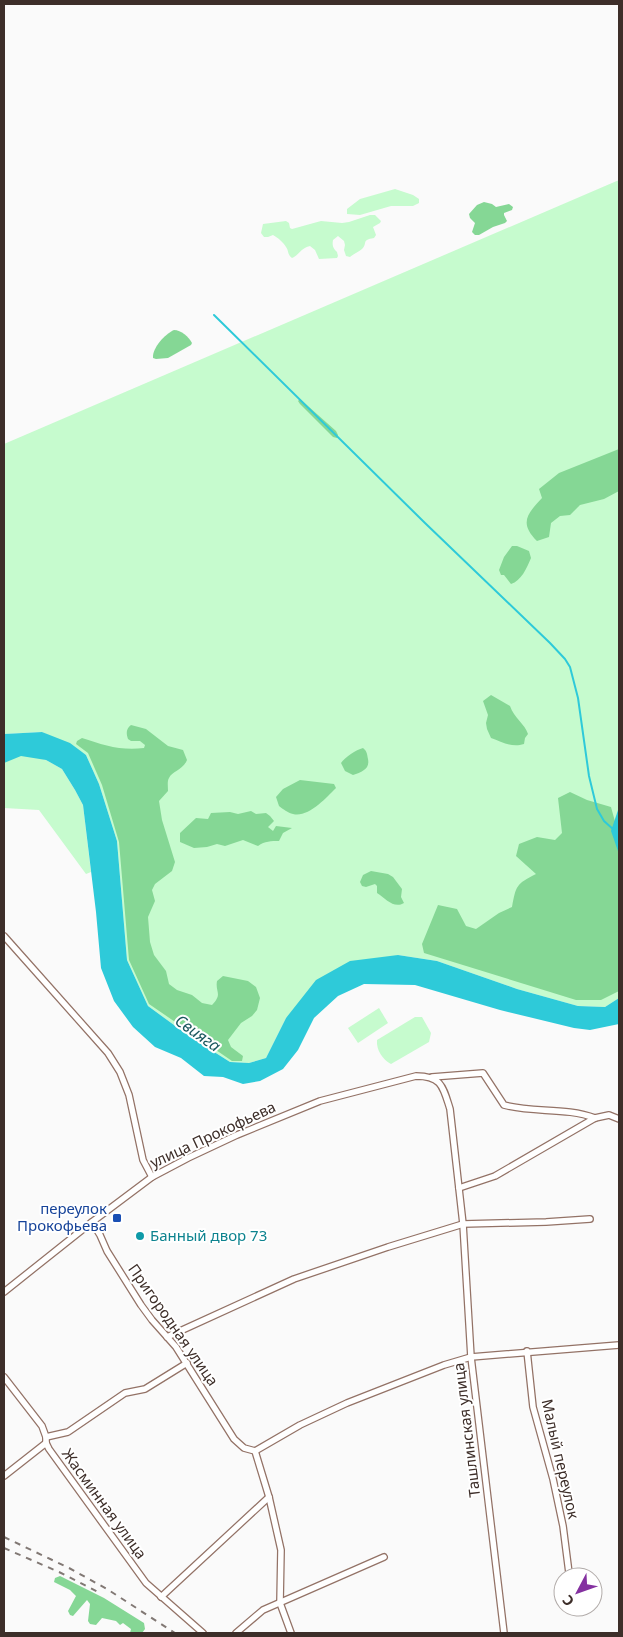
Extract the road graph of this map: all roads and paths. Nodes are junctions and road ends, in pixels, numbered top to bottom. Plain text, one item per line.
1 (4, 936) edge
2 (432, 1077) junction
3 (595, 1118) junction
4 (619, 1119) edge
5 (152, 1177) junction
6 (459, 1188) junction
7 (590, 1219) dead end
8 (92, 1222) junction
9 (463, 1224) junction
10 (4, 1292) edge
11 (167, 1337) junction
12 (619, 1345) edge
13 (527, 1351) junction
14 (471, 1357) junction
15 (187, 1363) junction
16 (4, 1377) edge
17 (46, 1440) junction
18 (255, 1451) junction
19 (4, 1476) edge
20 (269, 1497) junction
21 (384, 1557) dead end
22 (569, 1567) edge
23 (161, 1597) junction
24 (280, 1603) junction
25 (203, 1633) edge
26 (236, 1633) edge
27 (291, 1633) edge
28 (504, 1633) edge

1 - 5 street
2 - 3 street
2 - 5 street, улица Прокофьева
2 - 6 street, Ташлинская улица
3 - 4 street
3 - 6 street
5 - 8 street, улица Прокофьева
6 - 9 street, Ташлинская улица
7 - 9 street
8 - 10 street, улица Прокофьева
8 - 11 street, Пригородная улица
9 - 11 street
9 - 14 street, Ташлинская улица
11 - 15 street, Пригородная улица
12 - 13 street
13 - 14 street
13 - 22 street, Малый переулок
14 - 18 street
14 - 28 street, Ташлинская улица
15 - 17 street
15 - 18 street, Пригородная улица
16 - 17 street, Жасминная улица
17 - 19 street
17 - 23 street, Жасминная улица
18 - 20 street
20 - 23 street
20 - 24 street
21 - 24 street
23 - 25 street, Жасминная улица
24 - 26 street
24 - 27 street

